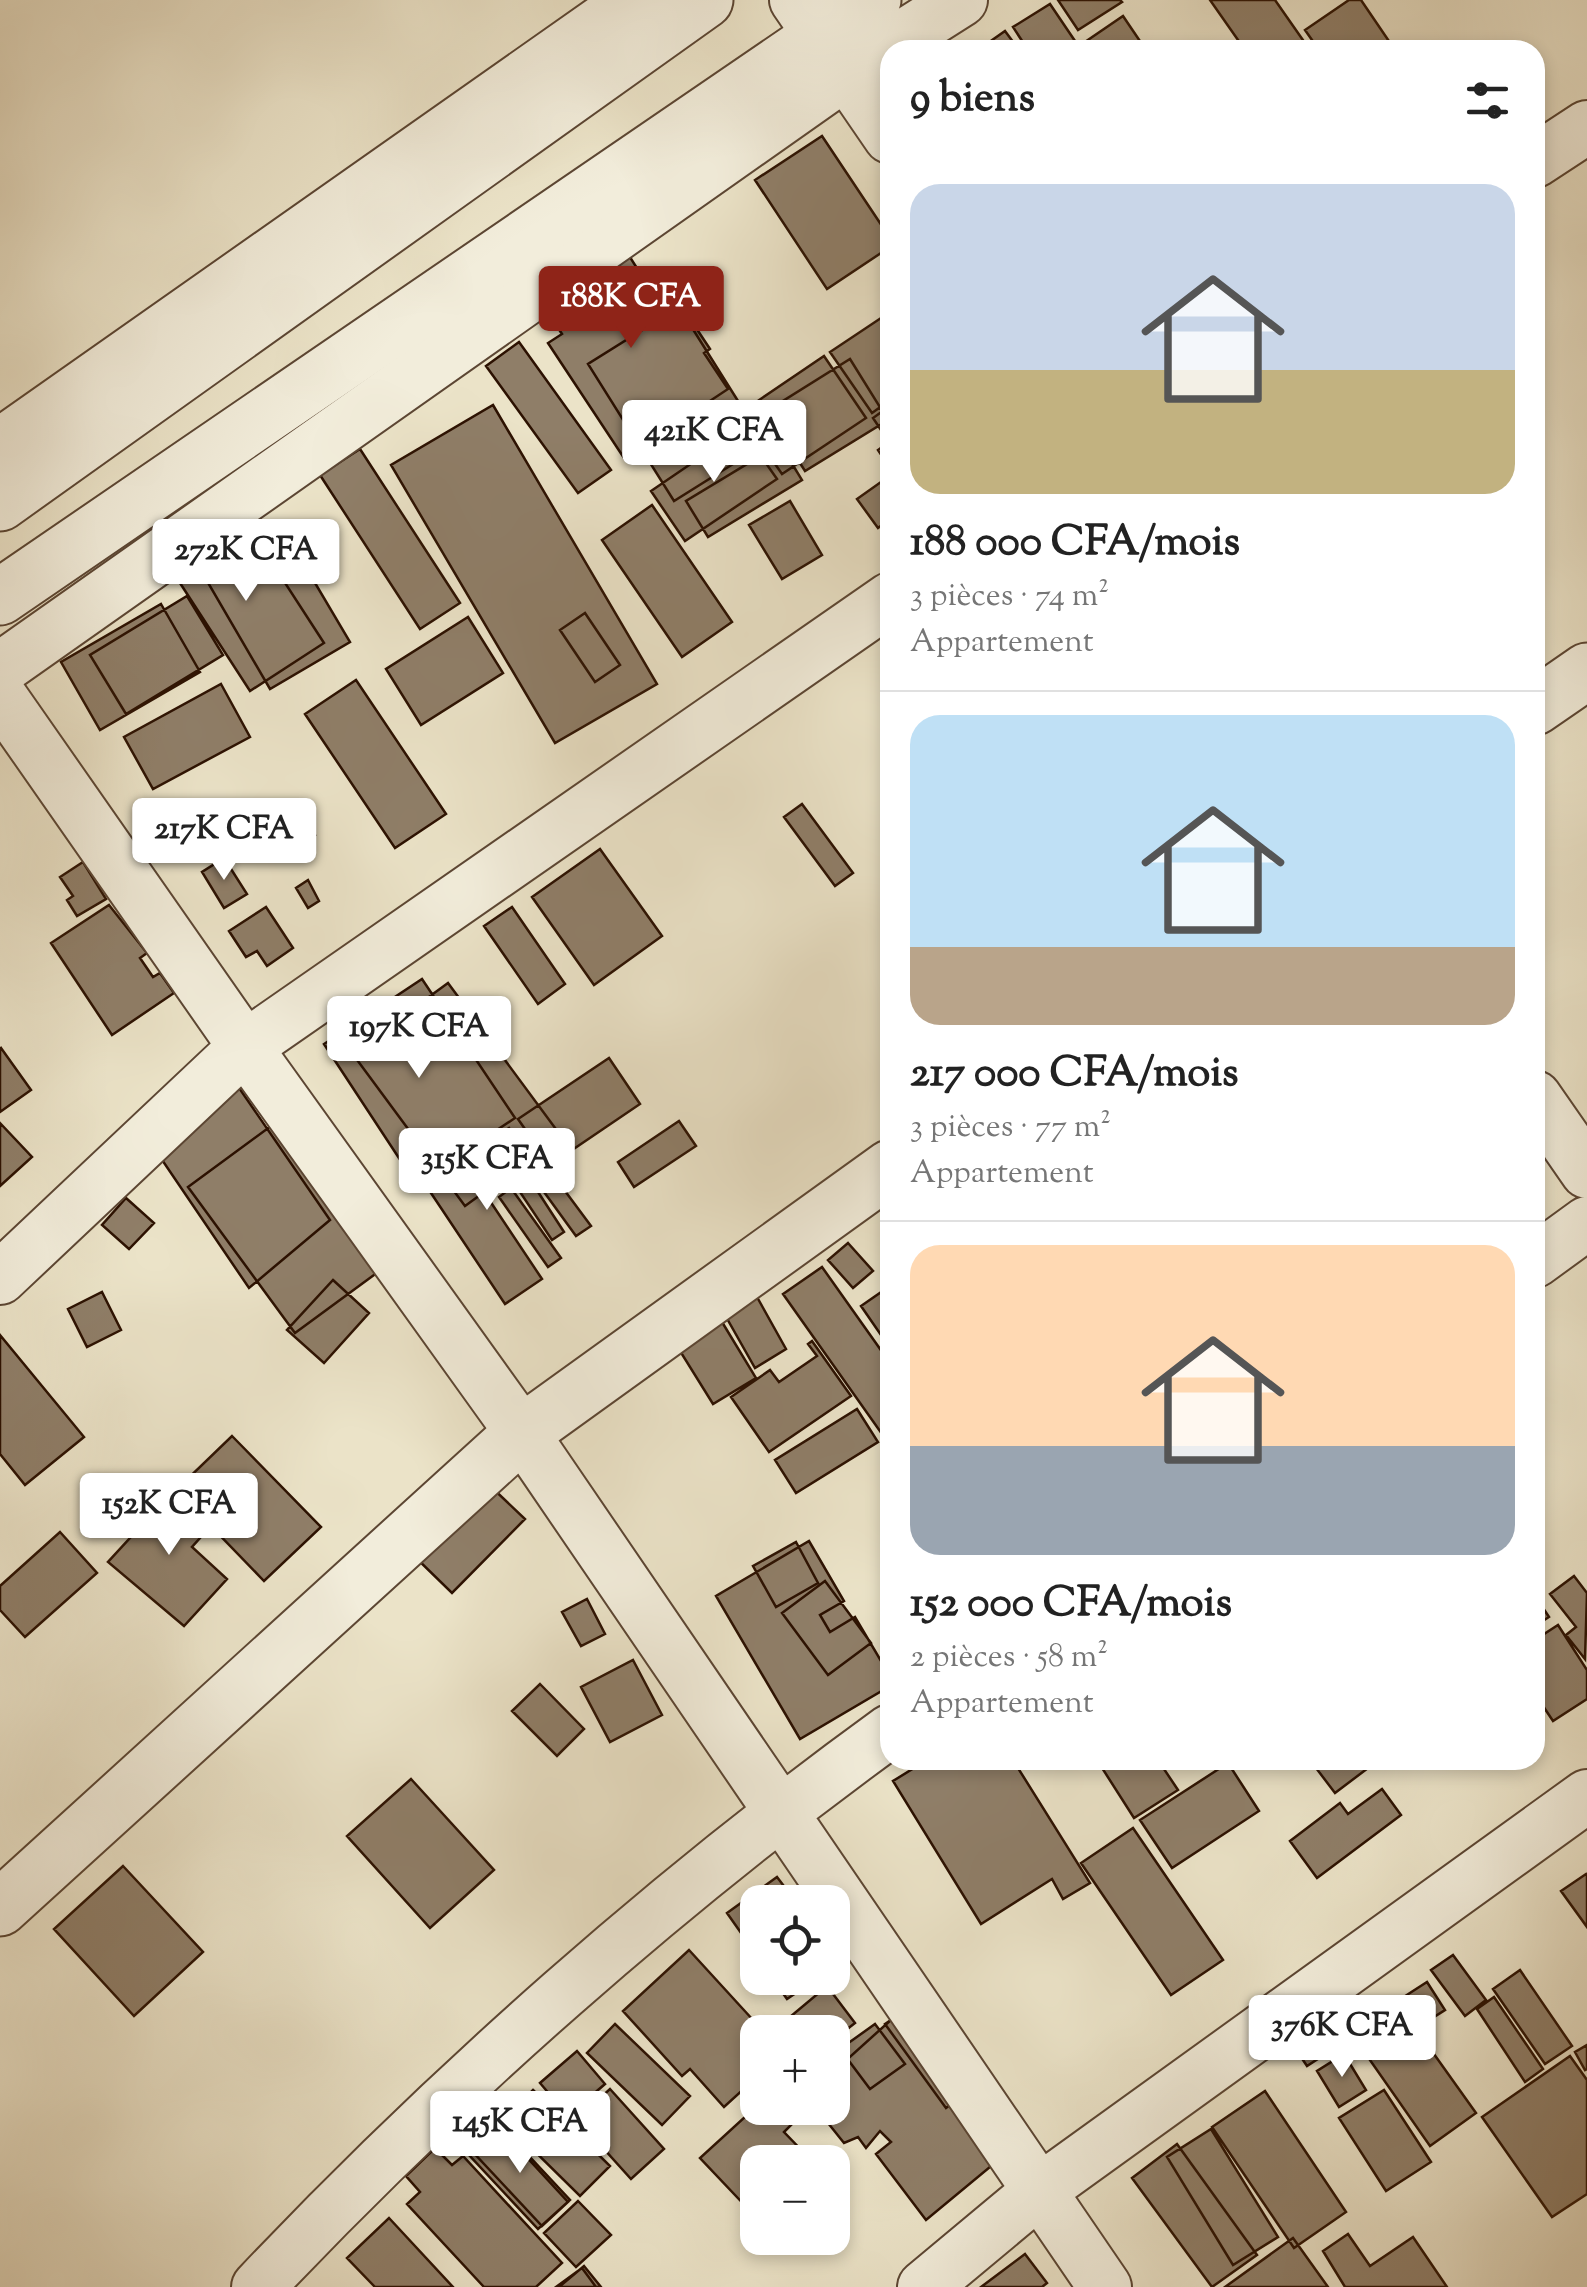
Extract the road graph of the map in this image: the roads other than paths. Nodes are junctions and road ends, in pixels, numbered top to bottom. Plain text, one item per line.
1 (633, 0) edge
2 (705, 0) edge
3 (873, 0) edge
4 (960, 0) edge
5 (821, 36) edge
6 (880, 122) edge
7 (1587, 126) edge
8 (1545, 155) edge
9 (0, 446) edge
10 (0, 503) edge
11 (0, 598) edge
12 (880, 606) edge
13 (0, 668) edge
14 (1587, 670) edge
15 (0, 696) edge
16 (1545, 700) edge
17 (244, 1047) junction
18 (1545, 1111) edge
19 (1587, 1172) edge
20 (880, 1175) edge
21 (1587, 1223) edge
22 (1545, 1254) edge
23 (0, 1278) edge
24 (522, 1432) junction
25 (880, 1737) edge
26 (1587, 1796) edge
27 (781, 1810) junction
28 (0, 1908) edge
29 (1039, 2191) junction
30 (258, 2287) edge
31 (924, 2287) edge
32 (1104, 2287) edge

1 - 9 street
2 - 10 street
3 - 5 street
4 - 5 street
5 - 6 street
5 - 11 street
5 - 13 street
7 - 8 street
12 - 17 street
14 - 16 street
15 - 17 street
17 - 23 street
17 - 24 street
18 - 19 street
20 - 24 street
21 - 22 street
24 - 27 street
24 - 28 street
25 - 27 street
26 - 29 street
27 - 29 street
27 - 30 street
29 - 31 street
29 - 32 street

